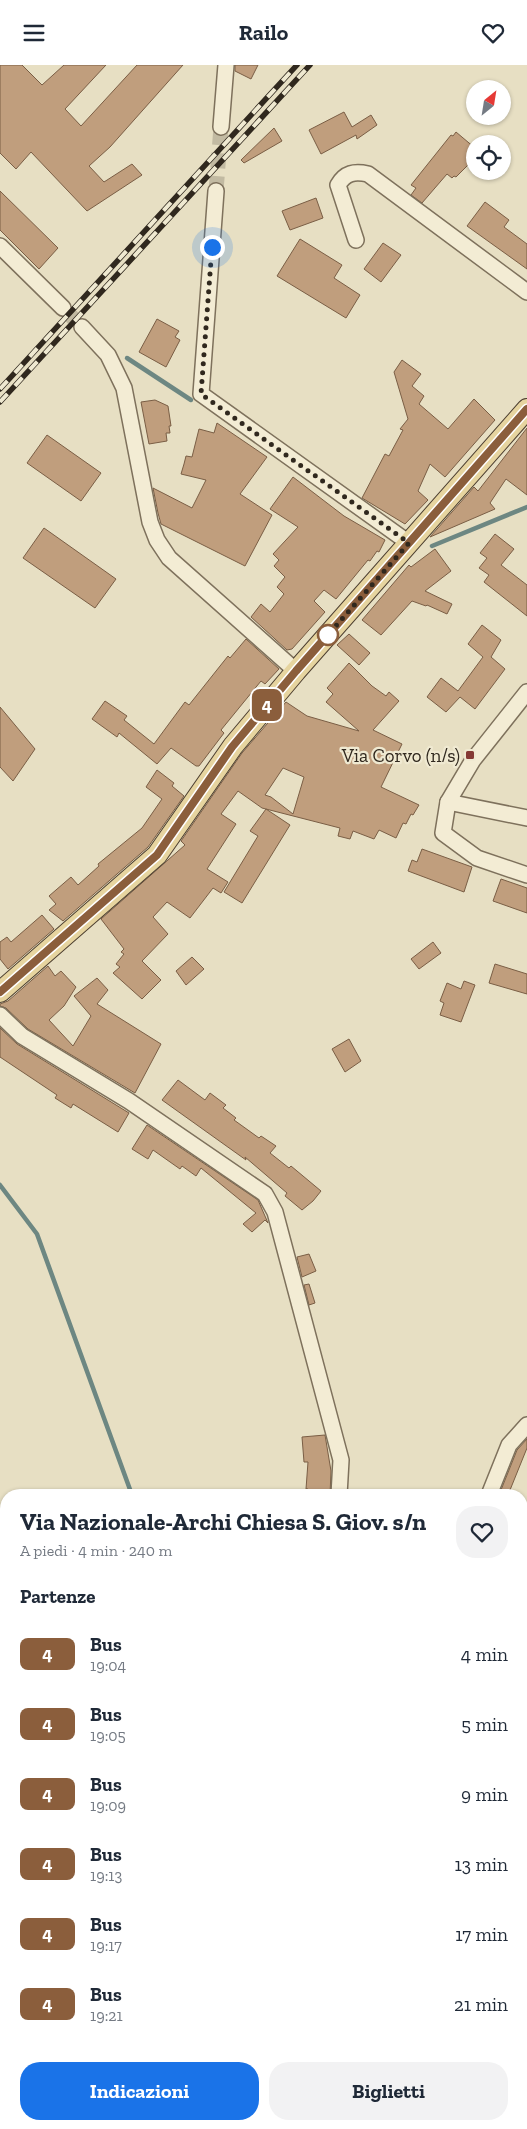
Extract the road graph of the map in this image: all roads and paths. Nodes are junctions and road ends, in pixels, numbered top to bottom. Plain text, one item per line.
1 (226, 65) edge
2 (221, 127) tunnel mouth
3 (216, 191) tunnel mouth
4 (356, 240) dead end
5 (0, 247) edge
6 (527, 292) edge
7 (63, 308) tunnel mouth
8 (82, 327) tunnel mouth
9 (527, 409) edge
10 (409, 543) junction
11 (296, 671) junction
12 (527, 692) edge
13 (448, 802) junction
14 (527, 818) edge
15 (527, 875) edge
16 (0, 992) edge
17 (0, 1015) edge
18 (527, 1425) edge
19 (339, 1489) edge
20 (491, 1489) edge

1 - 2 street
3 - 10 street
4 - 6 street
5 - 7 street
8 - 11 street
9 - 10 main road
10 - 11 main road
11 - 16 main road
12 - 13 street
13 - 14 street
13 - 15 street
17 - 19 street
18 - 20 street

